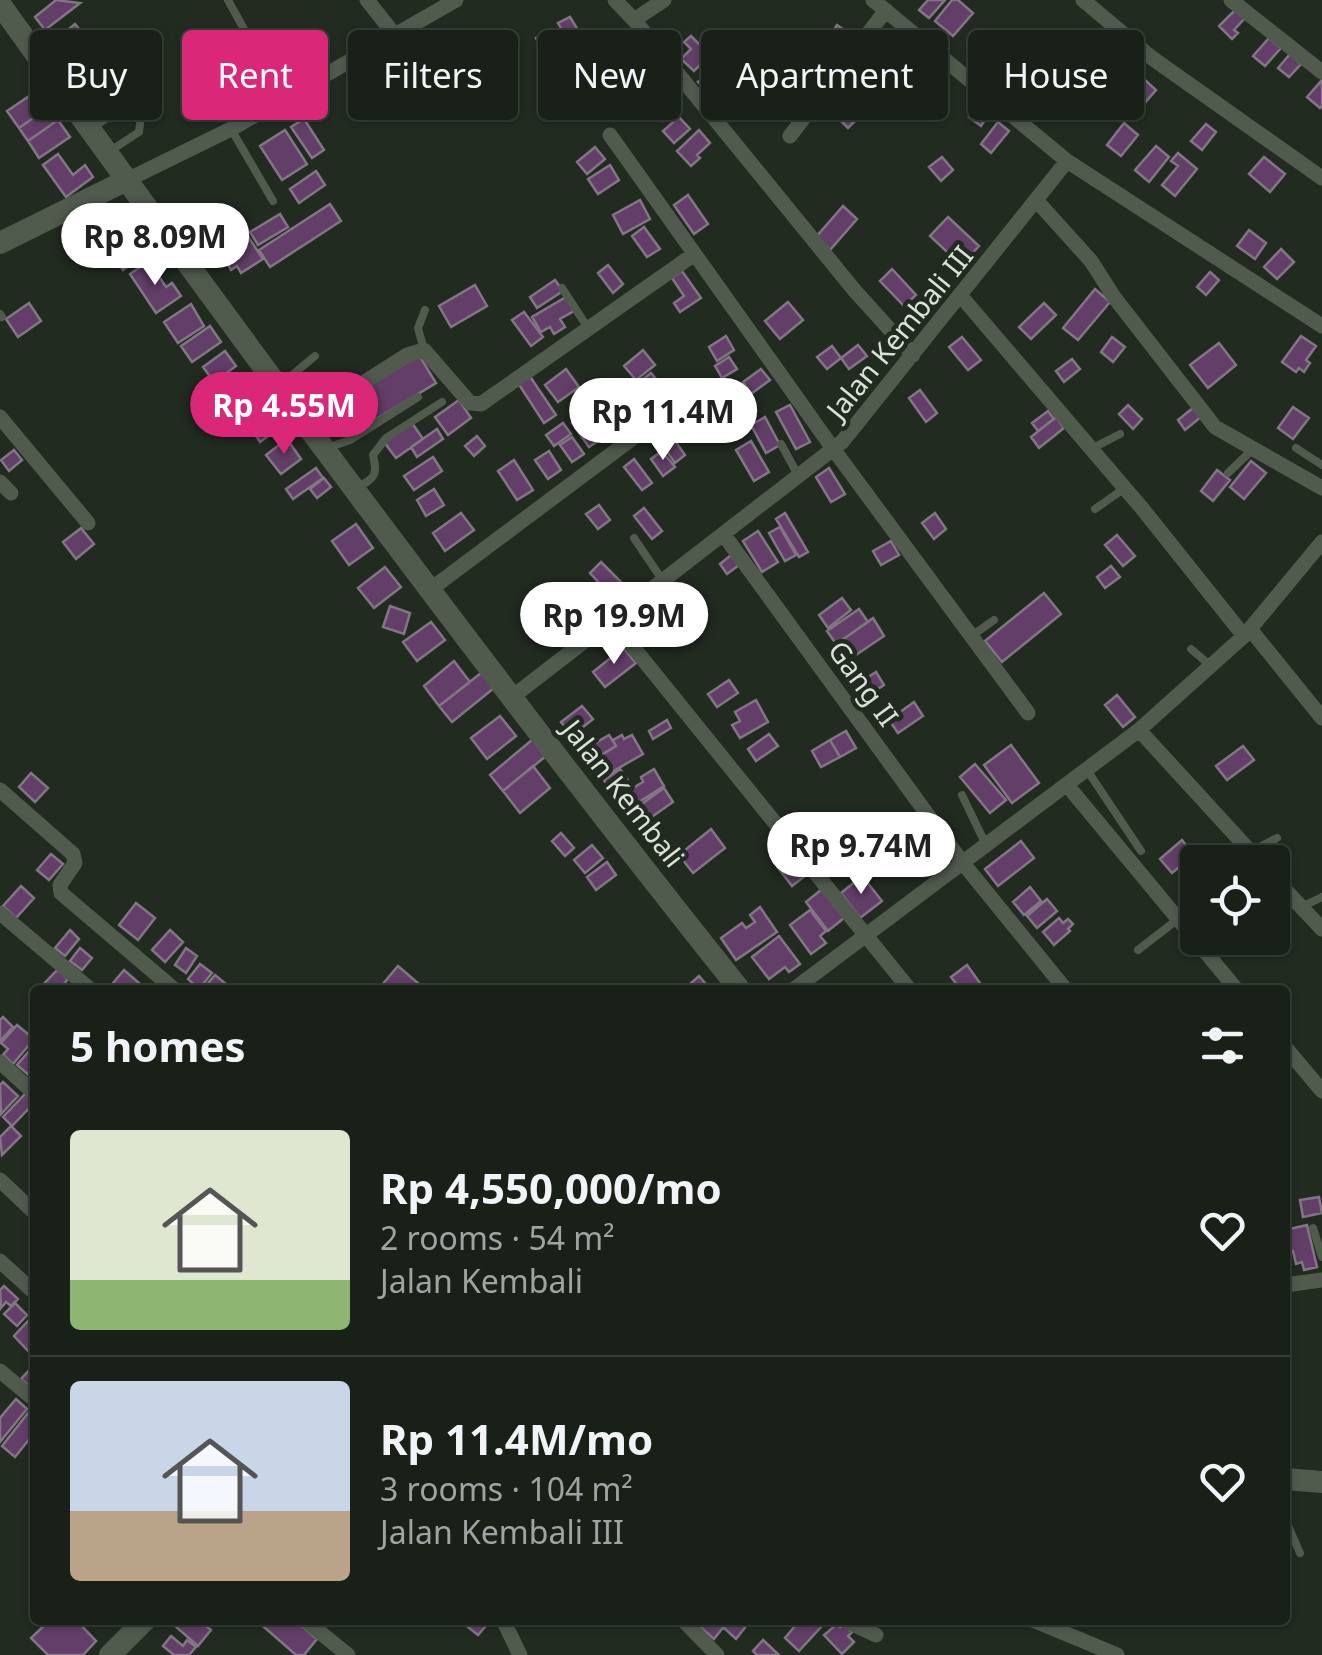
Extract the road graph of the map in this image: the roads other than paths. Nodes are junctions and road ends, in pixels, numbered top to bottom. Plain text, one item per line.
1 (228, 0) edge
2 (366, 0) edge
3 (456, 0) edge
4 (616, 0) edge
5 (664, 0) edge
6 (1083, 0) edge
7 (1232, 0) edge
8 (0, 4) edge
9 (879, 5) edge
10 (634, 20) junction
11 (244, 30) edge
12 (391, 30) edge
13 (401, 30) edge
14 (642, 30) edge
15 (1322, 72) edge
16 (681, 80) edge
17 (247, 120) edge
18 (231, 129) junction
19 (90, 130) junction
20 (610, 135) dead end
21 (790, 136) dead end
22 (107, 153) junction
23 (1068, 161) junction
24 (1322, 178) edge
25 (127, 180) junction
26 (1036, 200) junction
27 (273, 201) dead end
28 (242, 226) dead end
29 (0, 243) edge
30 (176, 247) junction
31 (693, 255) junction
32 (562, 288) dead end
33 (960, 296) junction
34 (426, 310) dead end
35 (1322, 326) edge
36 (588, 328) junction
37 (424, 350) junction
38 (913, 355) junction
39 (315, 356) dead end
40 (279, 386) junction
41 (689, 396) dead end
42 (418, 397) dead end
43 (442, 402) dead end
44 (0, 417) edge
45 (304, 420) junction
46 (1120, 434) dead end
47 (781, 444) dead end
48 (1296, 448) dead end
49 (326, 449) junction
50 (1092, 449) junction
51 (834, 450) junction
52 (1252, 450) junction
53 (1322, 465) edge
54 (1228, 472) dead end
55 (799, 477) junction
56 (356, 488) junction
57 (1125, 488) junction
58 (1322, 488) edge
59 (1095, 509) dead end
60 (88, 524) dead end
61 (724, 535) junction
62 (634, 538) dead end
63 (1322, 542) edge
64 (662, 582) junction
65 (431, 590) junction
66 (612, 620) junction
67 (994, 620) dead end
68 (1247, 632) junction
69 (973, 635) junction
70 (1190, 648) dead end
71 (1212, 667) junction
72 (512, 698) junction
73 (1028, 713) dead end
74 (1322, 718) edge
75 (1139, 730) junction
76 (1087, 770) junction
77 (1067, 785) junction
78 (0, 790) edge
79 (962, 795) dead end
80 (1277, 838) dead end
81 (986, 845) junction
82 (1244, 845) edge
83 (1269, 845) edge
84 (1141, 852) dead end
85 (962, 862) junction
86 (1290, 895) edge
87 (1322, 897) edge
88 (1301, 907) junction
89 (0, 913) edge
90 (1178, 919) junction
91 (1322, 929) edge
92 (864, 934) junction
93 (1138, 950) dead end
94 (85, 985) edge
95 (168, 985) edge
96 (736, 985) edge
97 (799, 985) edge
98 (906, 985) edge
99 (1062, 985) edge
100 (1233, 985) edge
101 (1290, 1058) edge
102 (0, 1062) edge
103 (30, 1089) edge
104 (1322, 1091) edge
105 (0, 1180) edge
106 (30, 1208) edge
107 (1312, 1228) dead end
108 (1322, 1258) edge
109 (0, 1261) edge
110 (1322, 1280) edge
111 (1290, 1283) edge
112 (30, 1288) edge
113 (0, 1371) edge
114 (30, 1396) edge
115 (1290, 1479) edge
116 (1322, 1482) edge
117 (1290, 1530) edge
118 (1300, 1552) dead end
119 (140, 1625) edge
120 (311, 1625) edge
121 (506, 1625) edge
122 (688, 1625) edge
123 (855, 1625) edge
124 (1045, 1625) edge
125 (876, 1635) dead end
126 (110, 1655) edge
127 (348, 1655) edge
128 (520, 1655) edge
129 (717, 1655) edge
130 (1116, 1655) edge

1 - 11 lane
2 - 12 street
3 - 13 street
4 - 10 street
5 - 10 street
6 - 24 street
7 - 15 street
8 - 19 street, Jalan Kembali
9 - 21 street
9 - 23 street
10 - 14 street
16 - 38 street
17 - 18 street
18 - 25 street
18 - 27 lane
19 - 22 street, Jalan Kembali
19 - 22 lane
20 - 31 street
22 - 25 street, Jalan Kembali
23 - 26 street, Jalan Kembali III
23 - 35 street
25 - 29 street
25 - 30 street, Jalan Kembali
26 - 33 street, Jalan Kembali III
26 - 52 street
28 - 30 lane
30 - 40 street, Jalan Kembali
31 - 36 street
31 - 51 street
32 - 36 lane
33 - 38 street, Jalan Kembali III
33 - 50 street
34 - 37 lane
36 - 37 street
37 - 45 street
38 - 51 street, Jalan Kembali III
39 - 40 lane
40 - 45 street, Jalan Kembali
41 - 65 street
42 - 49 lane
43 - 56 lane
44 - 60 street
45 - 49 street, Jalan Kembali
46 - 50 lane
47 - 55 lane
48 - 53 lane
49 - 56 street, Jalan Kembali
50 - 57 street
51 - 55 street, Jalan Kembali III
51 - 69 street
52 - 54 lane
52 - 58 street
55 - 61 street, Jalan Kembali III
56 - 65 street, Jalan Kembali
57 - 59 lane
57 - 68 street
61 - 64 street, Jalan Kembali III
61 - 85 street, Gang II
62 - 64 lane
63 - 68 street
64 - 66 street, Jalan Kembali III
65 - 72 street, Jalan Kembali
66 - 72 street, Jalan Kembali III
66 - 92 street
67 - 69 lane
68 - 71 street
68 - 74 street
69 - 73 street
70 - 71 lane
71 - 75 street
72 - 96 street, Jalan Kembali
75 - 76 street
75 - 82 street
76 - 77 street
76 - 84 lane
77 - 81 street
77 - 90 street
78 - 95 street
79 - 81 lane
80 - 83 lane
81 - 85 street
85 - 92 street
85 - 99 street, Gang II
86 - 88 street
87 - 88 lane
88 - 91 street
89 - 94 street
90 - 93 lane
90 - 100 street
92 - 97 street
92 - 98 street
101 - 104 street
102 - 103 street
105 - 106 street
107 - 108 lane
109 - 112 street
110 - 111 street
113 - 114 street
115 - 116 street
117 - 118 lane
119 - 126 street
120 - 127 street
121 - 128 street
122 - 129 street
123 - 125 street
124 - 130 street

